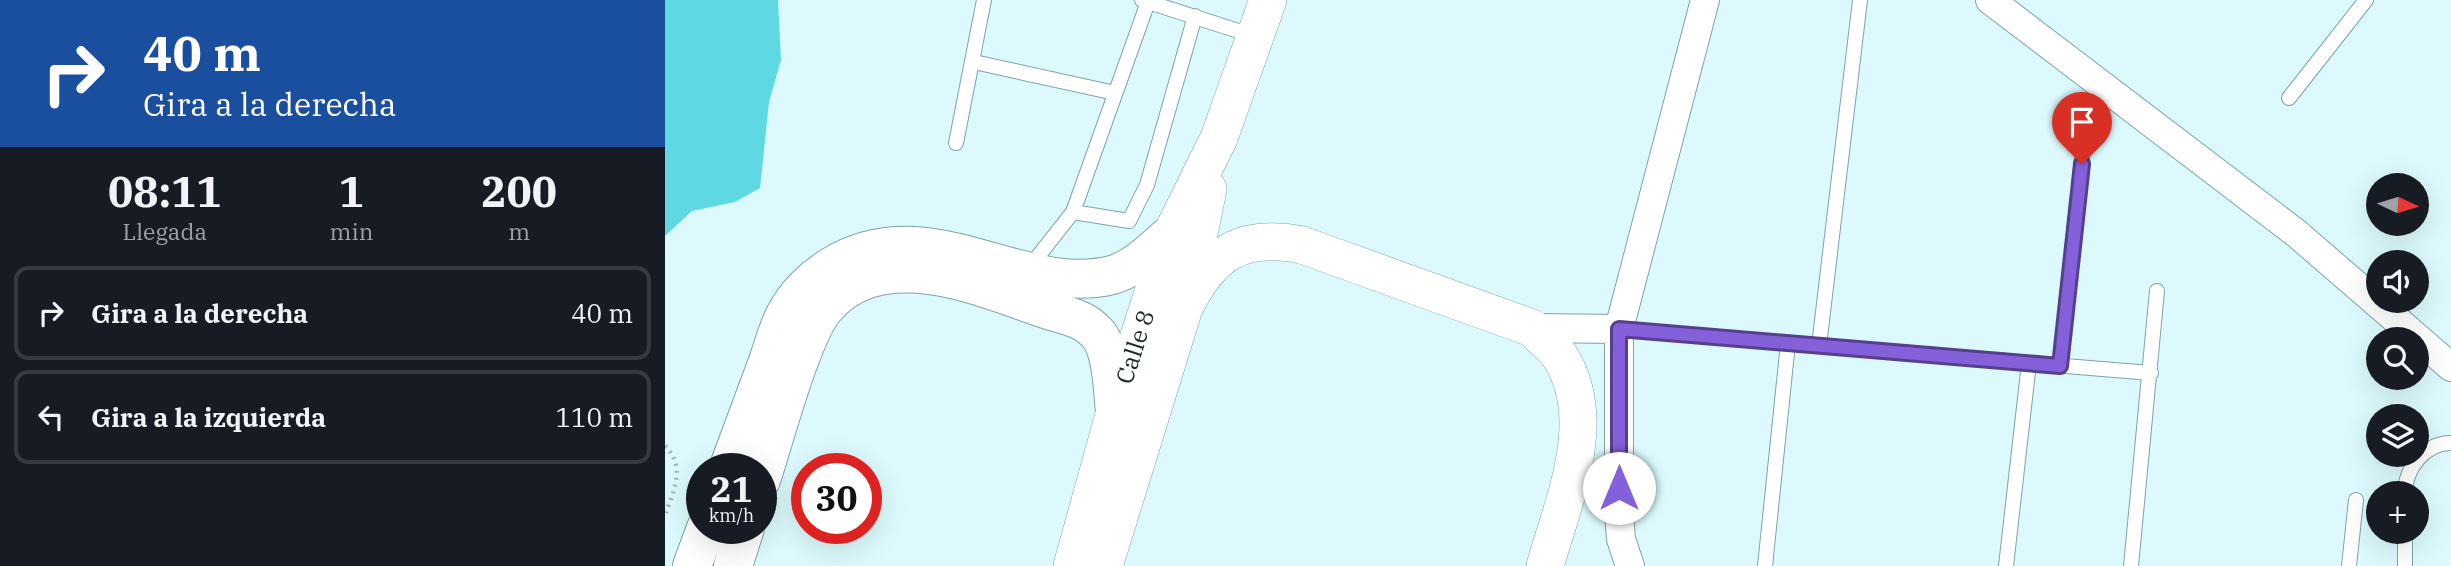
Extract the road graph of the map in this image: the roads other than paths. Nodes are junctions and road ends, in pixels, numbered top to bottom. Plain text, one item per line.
1 (984, 0) edge
2 (1268, 0) edge
3 (1705, 0) edge
4 (1860, 0) edge
5 (1990, 0) edge
6 (2366, 0) edge
7 (1145, 1) edge
8 (1195, 16) junction
9 (1255, 36) junction
10 (974, 62) junction
11 (1115, 93) junction
12 (2288, 98) dead end
13 (1219, 138) junction
14 (2084, 139) dead end
15 (956, 144) dead end
16 (1073, 212) junction
17 (1172, 233) junction
18 (1027, 270) junction
19 (2157, 291) dead end
20 (1184, 308) junction
21 (1532, 328) junction
22 (1619, 329) junction
23 (1788, 343) junction
24 (1819, 346) junction
25 (2029, 363) junction
26 (2060, 366) junction
27 (2451, 368) edge
28 (2151, 373) junction
29 (1115, 411) junction
30 (2451, 443) edge
31 (734, 453) edge
32 (770, 453) edge
33 (2406, 481) edge
34 (2356, 500) dead end
35 (700, 544) edge
36 (740, 544) edge
37 (2405, 544) edge
38 (692, 566) edge
39 (733, 566) edge
40 (1072, 566) edge
41 (1104, 566) edge
42 (1545, 566) edge
43 (1630, 566) edge
44 (1765, 566) edge
45 (2006, 566) edge
46 (2131, 566) edge
47 (2349, 566) edge
48 (2405, 566) edge

1 - 10 lane
2 - 9 street, Calle 8
3 - 22 street
4 - 24 lane
5 - 27 street
6 - 12 lane
7 - 8 lane
7 - 11 lane
8 - 9 lane
8 - 16 lane
9 - 13 street, Calle 8
10 - 11 lane
10 - 15 lane
11 - 16 lane
13 - 17 street, Calle 8
13 - 20 street, Calle 8
14 - 26 lane
16 - 18 lane
17 - 18 main road
17 - 29 street, Calle 8
18 - 31 main road
19 - 28 lane
20 - 21 street
20 - 41 street, Calle 8
21 - 22 street
21 - 42 street
22 - 23 lane
22 - 43 street
23 - 24 lane
23 - 44 lane
24 - 25 lane
25 - 26 lane
25 - 45 lane
26 - 28 lane
28 - 46 lane
29 - 32 main road
29 - 40 street, Calle 8
30 - 33 lane
34 - 47 lane
35 - 38 main road
36 - 39 main road
37 - 48 lane

